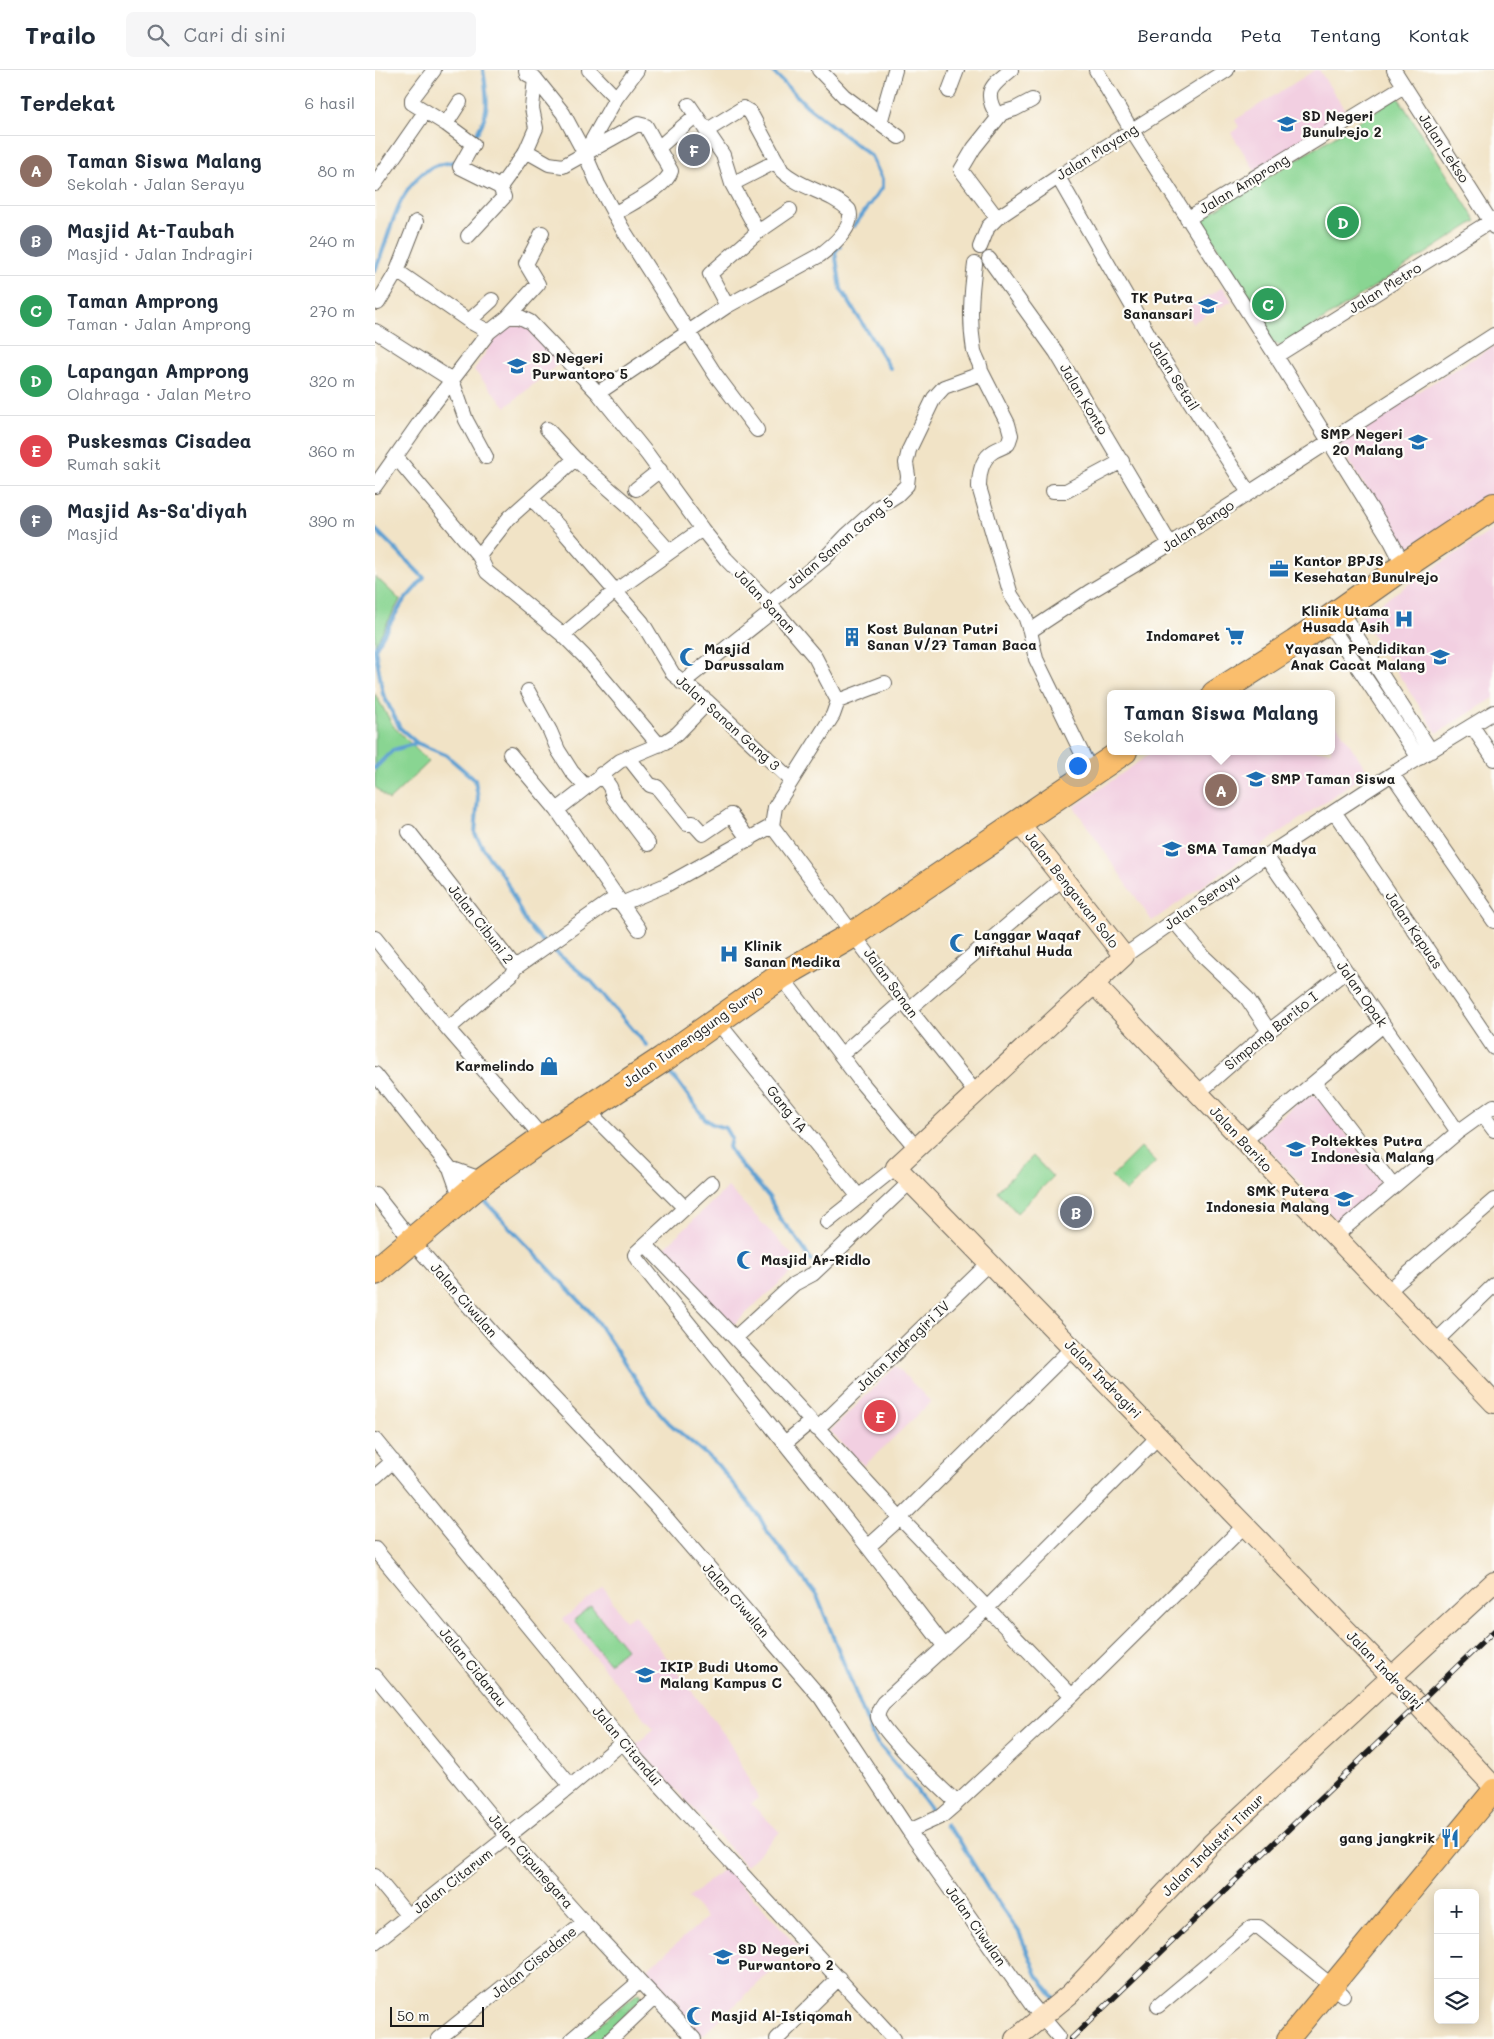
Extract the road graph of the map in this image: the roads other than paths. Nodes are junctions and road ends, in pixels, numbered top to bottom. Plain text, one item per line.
1 (434, 70) edge
2 (589, 70) edge
3 (637, 70) edge
4 (819, 70) edge
5 (895, 70) edge
6 (957, 70) edge
7 (1011, 70) edge
8 (1096, 70) edge
9 (1227, 70) edge
10 (1394, 70) edge
11 (530, 74) edge
12 (1404, 86) junction
13 (949, 91) dead end
14 (616, 98) junction
15 (1031, 100) dead end
16 (461, 102) dead end
17 (425, 112) junction
18 (998, 117) junction
19 (880, 123) junction
20 (452, 128) junction
21 (706, 131) junction
22 (1131, 131) junction
23 (899, 137) dead end
24 (658, 148) junction
25 (526, 151) junction
26 (585, 154) junction
27 (777, 161) junction
28 (1058, 177) junction
29 (375, 184) edge
30 (732, 184) junction
31 (500, 187) junction
32 (790, 210) dead end
33 (614, 214) junction
34 (997, 218) junction
35 (1187, 219) junction
36 (416, 222) dead end
37 (1493, 222) edge
38 (758, 232) junction
39 (542, 234) dead end
40 (468, 236) dead end
41 (980, 247) junction
42 (989, 259) junction
43 (975, 264) junction
44 (397, 271) junction
45 (492, 300) dead end
46 (378, 304) dead end
47 (727, 306) junction
48 (507, 317) junction
49 (469, 321) junction
50 (375, 331) edge
51 (687, 331) junction
52 (489, 332) junction
53 (1494, 335) edge
54 (1276, 356) junction
55 (981, 371) junction
56 (453, 380) junction
57 (598, 393) junction
58 (547, 429) dead end
59 (757, 430) dead end
60 (1328, 442) junction
61 (396, 457) junction
62 (486, 457) dead end
63 (575, 459) junction
64 (1122, 461) junction
65 (659, 470) junction
66 (375, 486) edge
67 (636, 490) dead end
68 (1053, 491) dead end
69 (1249, 493) junction
70 (531, 498) junction
71 (1494, 506) edge
72 (701, 529) junction
73 (1170, 544) junction
74 (670, 552) junction
75 (479, 556) junction
76 (1404, 566) junction
77 (614, 592) junction
78 (771, 606) junction
79 (1334, 616) junction
80 (1030, 631) junction
81 (563, 635) junction
82 (682, 682) junction
83 (885, 684) dead end
84 (1221, 690) edge
85 (528, 691) dead end
86 (708, 702) junction
87 (838, 702) junction
88 (1494, 712) edge
89 (1472, 726) junction
90 (659, 745) junction
91 (510, 754) dead end
92 (1425, 754) junction
93 (1118, 755) edge
94 (628, 757) junction
95 (1494, 759) edge
96 (1091, 772) junction
97 (601, 774) junction
98 (1392, 774) junction
99 (791, 780) junction
100 (586, 787) junction
101 (557, 810) junction
102 (1335, 813) junction
103 (1019, 823) junction
104 (772, 826) junction
105 (409, 832) dead end
106 (749, 840) junction
107 (649, 844) dead end
108 (1266, 856) junction
109 (1062, 879) junction
110 (620, 903) junction
111 (1174, 921) junction
112 (1494, 921) edge
113 (639, 929) dead end
114 (854, 934) junction
115 (375, 938) edge
116 (1124, 956) junction
117 (515, 968) junction
118 (1346, 971) junction
119 (781, 976) junction
120 (1093, 983) junction
121 (906, 1005) junction
122 (717, 1020) junction
123 (1383, 1025) junction
124 (448, 1029) junction
125 (1269, 1031) junction
126 (1494, 1048) edge
127 (841, 1055) junction
128 (375, 1074) edge
129 (1314, 1083) junction
130 (976, 1093) junction
131 (1198, 1093) junction
132 (1494, 1106) edge
133 (586, 1109) junction
134 (1481, 1114) junction
135 (1494, 1130) edge
136 (1458, 1132) junction
137 (543, 1138) junction
138 (1244, 1141) junction
139 (917, 1150) junction
140 (896, 1167) junction
141 (450, 1168) junction
142 (484, 1180) junction
143 (910, 1182) junction
144 (712, 1183) dead end
145 (1393, 1186) junction
146 (375, 1194) edge
147 (859, 1197) junction
148 (461, 1199) junction
149 (1494, 1200) edge
150 (685, 1208) junction
151 (827, 1222) dead end
152 (1334, 1237) junction
153 (412, 1241) junction
154 (646, 1245) junction
155 (989, 1263) junction
156 (375, 1272) edge
157 (1494, 1285) edge
158 (1387, 1292) junction
159 (735, 1338) junction
160 (1435, 1342) junction
161 (1072, 1348) junction
162 (1491, 1395) edge
163 (814, 1425) junction
164 (1158, 1437) junction
165 (375, 1440) edge
166 (785, 1443) junction
167 (393, 1461) junction
168 (375, 1477) edge
169 (900, 1518) junction
170 (1245, 1525) junction
171 (868, 1547) junction
172 (375, 1548) edge
173 (1494, 1582) edge
174 (986, 1609) junction
175 (945, 1647) junction
176 (375, 1676) edge
177 (1391, 1676) junction
178 (1072, 1696) junction
179 (623, 1742) junction
180 (571, 1786) junction
181 (1494, 1788) edge
182 (957, 1803) junction
183 (1494, 1812) edge
184 (909, 1832) junction
185 (508, 1837) junction
186 (375, 1876) edge
187 (408, 1916) junction
188 (584, 1922) junction
189 (375, 1942) edge
190 (1374, 1946) junction
191 (839, 1978) junction
192 (639, 1982) junction
193 (1337, 1990) junction
194 (654, 1998) junction
195 (1158, 2006) dead end
196 (1053, 2007) junction
197 (1058, 2036) dead end
198 (438, 2039) edge
199 (572, 2039) edge
200 (611, 2039) edge
201 (694, 2039) edge
202 (777, 2039) edge
203 (894, 2039) edge
204 (1015, 2039) edge
205 (1288, 2039) edge
206 (1307, 2039) edge

1 - 17 street
2 - 14 street
3 - 14 street
4 - 19 street
5 - 19 street
6 - 13 street
7 - 18 street
8 - 22 street, Jalan Amprong
9 - 22 street, Jalan Mayang
10 - 12 street, Jalan Lekso
11 - 25 street
11 - 26 street
12 - 35 street, Jalan Amprong
12 - 37 street, Jalan Lekso
14 - 26 street
15 - 18 street
16 - 20 street
17 - 20 street
17 - 29 street
18 - 34 street
19 - 23 street
20 - 31 street
21 - 24 street
21 - 27 street
21 - 30 street
22 - 28 street, Jalan Mayang
22 - 35 street, Jalan Amprong
24 - 26 street
24 - 33 street
25 - 26 street
25 - 31 street
26 - 33 street
27 - 30 street
27 - 47 street
28 - 34 street, Jalan Mayang
28 - 69 street, Jalan Setail
30 - 38 street
31 - 40 street
32 - 38 street
33 - 51 street
34 - 41 street, Jalan Mayang
35 - 54 street, Jalan Amprong
36 - 44 street
37 - 54 street, Jalan Metro
38 - 47 street
39 - 48 street
41 - 42 street
41 - 43 street
42 - 43 street
42 - 64 street, Jalan Konto
43 - 55 street
44 - 46 street
44 - 49 street
45 - 49 street
47 - 51 street
48 - 52 street
48 - 57 street, Jalan Sanan
49 - 52 street
50 - 56 street
51 - 57 street
51 - 59 street
52 - 56 street
53 - 60 street, Jalan Bango
54 - 60 street, Jalan Amprong
55 - 78 street, Jalan Sanan Gang 5
55 - 80 street
56 - 61 street
56 - 62 street
57 - 65 street, Jalan Sanan
58 - 63 street
60 - 69 street, Jalan Bango
60 - 76 street, Jalan Amprong
61 - 66 street
61 - 75 street
63 - 70 street
63 - 74 street
64 - 68 street
64 - 73 street, Jalan Konto
65 - 67 street
65 - 72 street, Jalan Sanan
69 - 73 street, Jalan Bango
70 - 75 street
70 - 77 street, Jalan Sanan Gang 3
71 - 76 highway
72 - 74 street
72 - 78 street, Jalan Sanan
73 - 80 street, Jalan Bango
74 - 77 street
75 - 81 street
76 - 79 highway
77 - 81 street
77 - 82 street, Jalan Sanan Gang 3
78 - 82 street, Jalan Sanan Gang 5
78 - 87 street, Jalan Sanan
79 - 84 highway
79 - 92 street
80 - 96 street
81 - 90 street
82 - 86 street, Jalan Sanan Gang 3
83 - 87 street
85 - 100 street
86 - 90 street
86 - 99 street, Jalan Sanan Gang 3
87 - 99 street
88 - 89 street, Jalan Serayu
89 - 92 street, Jalan Serayu
89 - 95 street
90 - 94 street
91 - 101 street
92 - 98 street, Jalan Serayu
93 - 96 highway, Jalan Tumenggung Suryo
94 - 97 street
94 - 106 street
96 - 103 highway, Jalan Tumenggung Suryo
97 - 100 street
97 - 107 street
98 - 102 street, Jalan Serayu
98 - 112 street
99 - 104 street
100 - 101 street
101 - 110 street
102 - 108 street, Jalan Serayu
102 - 126 street, Jalan Kapuas
103 - 109 street, Jalan Bengawan Solo
103 - 114 highway, Jalan Tumenggung Suryo
104 - 106 street
104 - 114 street, Jalan Sanan
105 - 117 street, Jalan Cibuni 2
106 - 110 street
108 - 111 street, Jalan Serayu
108 - 118 street, Jalan Opak
109 - 116 street, Jalan Bengawan Solo
109 - 121 street
110 - 113 street
110 - 117 street
111 - 116 street, Jalan Serayu
111 - 125 street
114 - 119 highway, Jalan Tumenggung Suryo
114 - 121 street, Jalan Sanan
115 - 124 street
116 - 120 street, Jalan Serayu
117 - 124 street, Jalan Cibuni 2
118 - 123 street, Jalan Opak
118 - 125 street, Simpang Barito I
119 - 122 highway, Jalan Tumenggung Suryo
119 - 127 street
120 - 130 street
120 - 131 street, Jalan Barito
121 - 127 street
121 - 130 street, Jalan Sanan
122 - 133 highway, Jalan Tumenggung Suryo
122 - 147 street, Gang 1A
123 - 129 street
123 - 136 street, Jalan Opak
124 - 137 street
125 - 131 street, Simpang Barito I
127 - 139 street
128 - 141 street
129 - 138 street
129 - 145 street
130 - 139 street
131 - 138 street, Jalan Barito
132 - 134 street
133 - 137 highway, Jalan Tumenggung Suryo
133 - 150 street
134 - 135 street
134 - 136 street
136 - 145 street
137 - 142 highway, Jalan Tumenggung Suryo
138 - 152 street, Jalan Barito
139 - 140 street
140 - 143 street, Jalan Indragiri
140 - 147 street
141 - 142 street
141 - 148 street
142 - 148 highway, Jalan Tumenggung Suryo
143 - 155 street, Jalan Indragiri
143 - 159 street
144 - 150 street
145 - 152 street
146 - 153 street, Jalan Ciwulan
147 - 151 street
148 - 153 highway, Jalan Tumenggung Suryo
149 - 158 street
150 - 154 street
152 - 158 street, Jalan Barito
153 - 156 highway, Jalan Tumenggung Suryo
153 - 184 street, Jalan Ciwulan
154 - 159 street
154 - 166 street
155 - 161 street, Jalan Indragiri
155 - 163 street, Jalan Indragiri IV
157 - 160 street
158 - 160 street, Jalan Barito
159 - 163 street
160 - 162 street, Jalan Barito
161 - 164 street, Jalan Indragiri
161 - 169 street
163 - 166 street, Jalan Indragiri IV
163 - 169 street
164 - 170 street, Jalan Indragiri
164 - 174 street
165 - 167 street, Jalan Citandui
166 - 171 street
167 - 168 street
167 - 179 street, Jalan Citandui
169 - 171 street
169 - 174 street
170 - 177 street, Jalan Indragiri
170 - 178 street
171 - 175 street
172 - 180 street, Jalan Cidanau
173 - 177 street, Jalan Industri Timur
174 - 175 street
174 - 178 street
175 - 182 street
176 - 185 street, Jalan Cipunegara
177 - 181 street, Jalan Indragiri
177 - 196 street, Jalan Industri Timur
178 - 182 street
179 - 180 street, Jalan Citarum
179 - 191 street, Jalan Citandui
180 - 185 street, Jalan Citarum
181 - 190 main road
182 - 184 street
183 - 190 main road
184 - 196 street, Jalan Ciwulan
185 - 187 street, Jalan Citarum
185 - 188 street, Jalan Cipunegara
186 - 187 street
187 - 189 street, Jalan Citarum
188 - 192 street, Jalan Cipunegara
188 - 198 street, Jalan Cisadane
190 - 193 main road
191 - 202 street
191 - 203 street, Jalan Citandui
192 - 194 street, Jalan Cipunegara
192 - 199 street
193 - 195 street
193 - 205 main road
193 - 206 main road
194 - 200 street
194 - 201 street, Jalan Cipunegara
196 - 197 street, Jalan Ciwulan
196 - 204 street, Jalan Industri Timur

